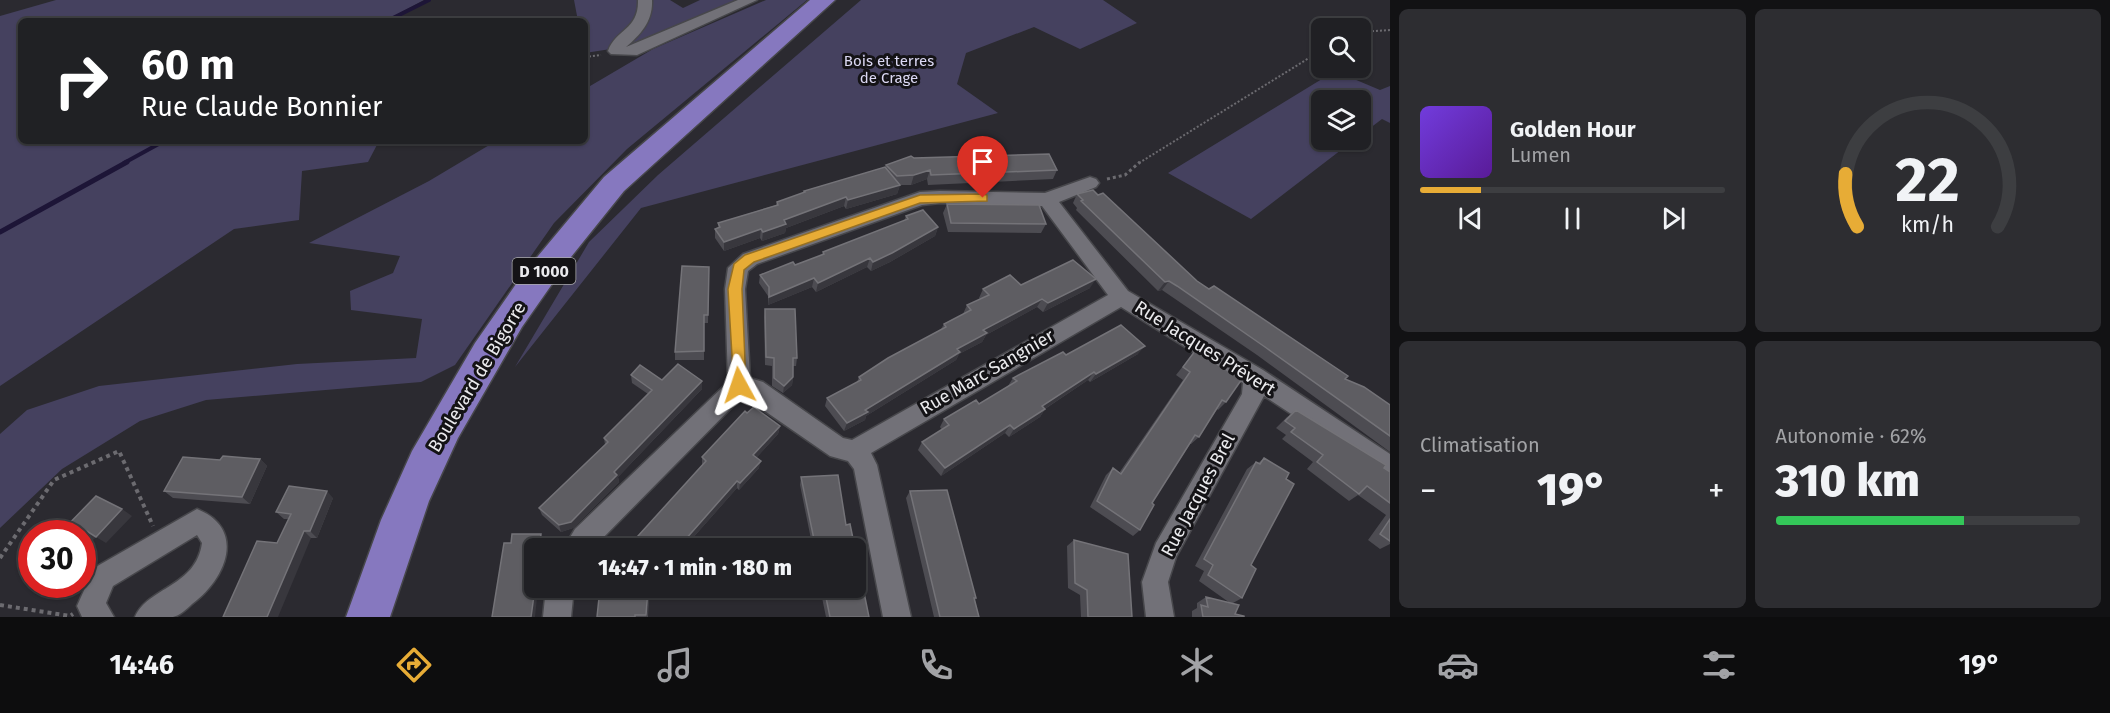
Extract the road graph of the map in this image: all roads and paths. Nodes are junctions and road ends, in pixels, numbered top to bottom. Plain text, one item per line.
1 (645, 0) edge
2 (750, 0) edge
3 (824, 0) edge
4 (836, 0) edge
5 (1390, 30) edge
6 (1371, 31) edge
7 (1311, 57) edge
8 (1090, 183) joint
9 (1047, 200) junction
10 (1121, 297) junction
11 (1255, 378) junction
12 (739, 385) junction
13 (855, 451) junction
14 (1390, 468) edge
15 (584, 538) edge
16 (160, 541) junction
17 (0, 558) edge
18 (559, 598) edge
19 (0, 605) edge
20 (96, 611) edge
21 (148, 617) edge
22 (368, 617) edge
23 (382, 617) edge
24 (556, 617) edge
25 (897, 617) edge
26 (1160, 617) edge

1 - 2 street
3 - 22 main road, Boulevard de Bigorre / D 1000
4 - 23 main road, Boulevard de Bigorre / D 1000
5 - 6 path
7 - 8 path
8 - 9 street
9 - 10 street, Rue Jacques Prévert
9 - 12 street
10 - 11 street, Rue Jacques Prévert
10 - 13 street, Rue Marc Sangnier
11 - 14 street, Rue Jacques Prévert
11 - 26 street, Rue Jacques Brel
12 - 13 street
12 - 15 street
13 - 25 street
16 - 17 path
16 - 20 street
16 - 21 street
18 - 24 street
19 - 20 path

